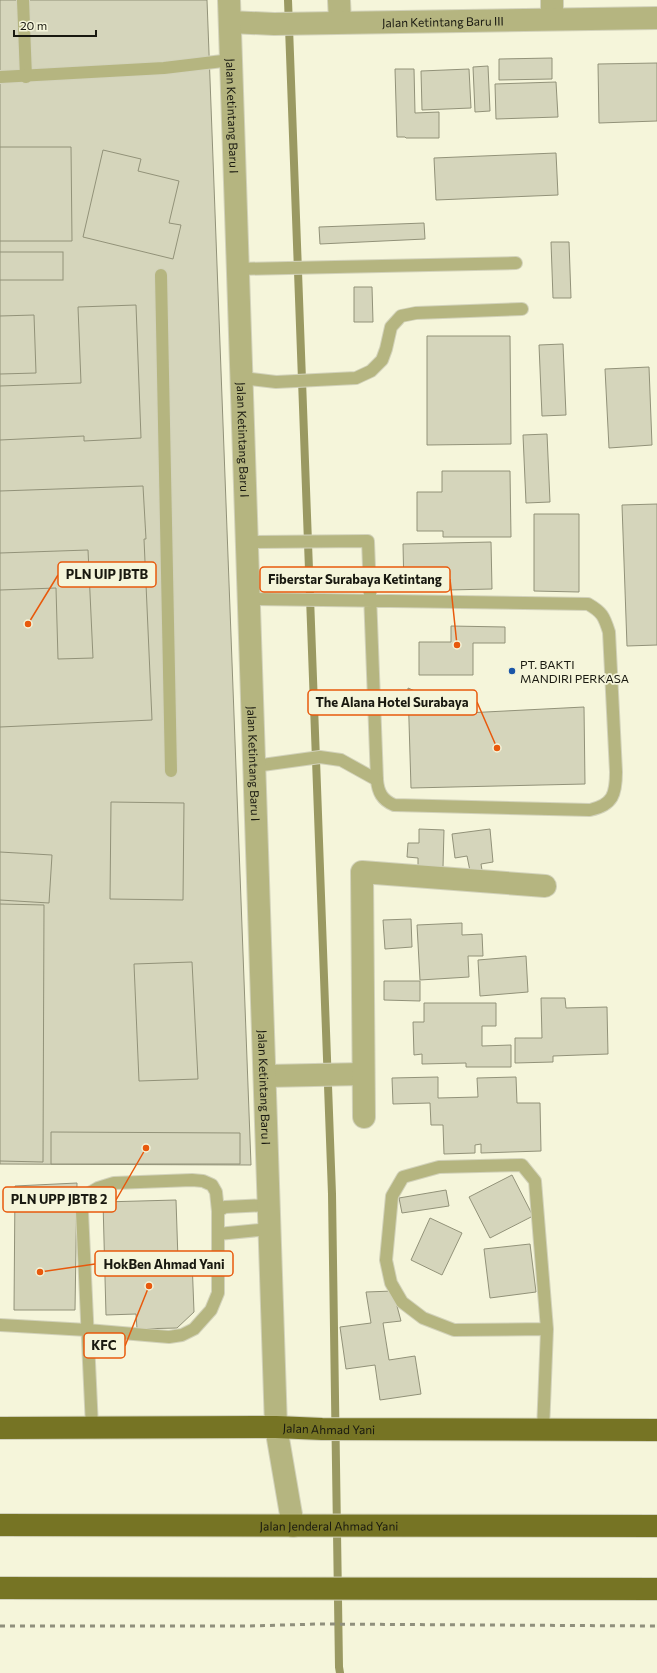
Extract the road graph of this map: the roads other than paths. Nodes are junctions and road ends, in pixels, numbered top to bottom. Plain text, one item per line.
1 (23, 0) edge
2 (229, 0) edge
3 (339, 0) edge
4 (552, 9) edge
5 (657, 18) edge
6 (230, 22) junction
7 (340, 22) junction
8 (231, 60) junction
9 (0, 77) edge
10 (26, 77) junction
11 (516, 263) dead end
12 (238, 269) junction
13 (161, 275) dead end
14 (522, 309) dead end
15 (242, 378) junction
16 (247, 542) junction
17 (249, 599) junction
18 (371, 600) junction
19 (255, 766) junction
20 (171, 771) dead end
21 (377, 780) junction
22 (545, 886) dead end
23 (363, 1074) junction
24 (266, 1076) junction
25 (364, 1117) dead end
26 (269, 1205) junction
27 (218, 1211) junction
28 (270, 1229) junction
29 (218, 1234) junction
30 (0, 1325) edge
31 (547, 1329) junction
32 (87, 1330) junction
33 (92, 1427) junction
34 (276, 1427) junction
35 (0, 1428) edge
36 (543, 1430) junction
37 (657, 1430) edge
38 (0, 1525) edge
39 (297, 1526) junction
40 (657, 1526) edge
41 (0, 1588) edge
42 (657, 1589) edge

1 - 10 lane
2 - 6 street, Jalan Ketintang Baru I
3 - 7 street
4 - 5 street, Jalan Ketintang Baru III
4 - 7 street, Jalan Ketintang Baru III
6 - 7 street, Jalan Ketintang Baru III
6 - 8 street, Jalan Ketintang Baru I
8 - 10 lane
8 - 12 street, Jalan Ketintang Baru I
9 - 10 lane
11 - 12 lane
12 - 15 street, Jalan Ketintang Baru I
13 - 20 lane
14 - 15 lane
15 - 16 street, Jalan Ketintang Baru I
16 - 17 street, Jalan Ketintang Baru I
16 - 18 lane
17 - 18 lane
17 - 19 street, Jalan Ketintang Baru I
18 - 21 lane
18 - 21 lane
19 - 21 lane
19 - 24 street, Jalan Ketintang Baru I
22 - 23 street
23 - 24 street
23 - 25 street
24 - 26 street, Jalan Ketintang Baru I
26 - 27 lane
26 - 28 street, Jalan Ketintang Baru I
27 - 29 lane
27 - 32 lane
28 - 29 lane
28 - 34 street, Jalan Ketintang Baru I
29 - 32 lane
30 - 32 lane
31 - 31 lane
31 - 36 lane
32 - 33 lane
33 - 34 highway, Jalan Ahmad Yani
33 - 35 highway, Jalan Ahmad Yani
34 - 36 highway, Jalan Ahmad Yani
34 - 39 street, Jalan Ketintang Baru I
36 - 37 highway, Jalan Ahmad Yani
38 - 39 highway, Jalan Jenderal Ahmad Yani
39 - 40 highway, Jalan Jenderal Ahmad Yani
41 - 42 highway

